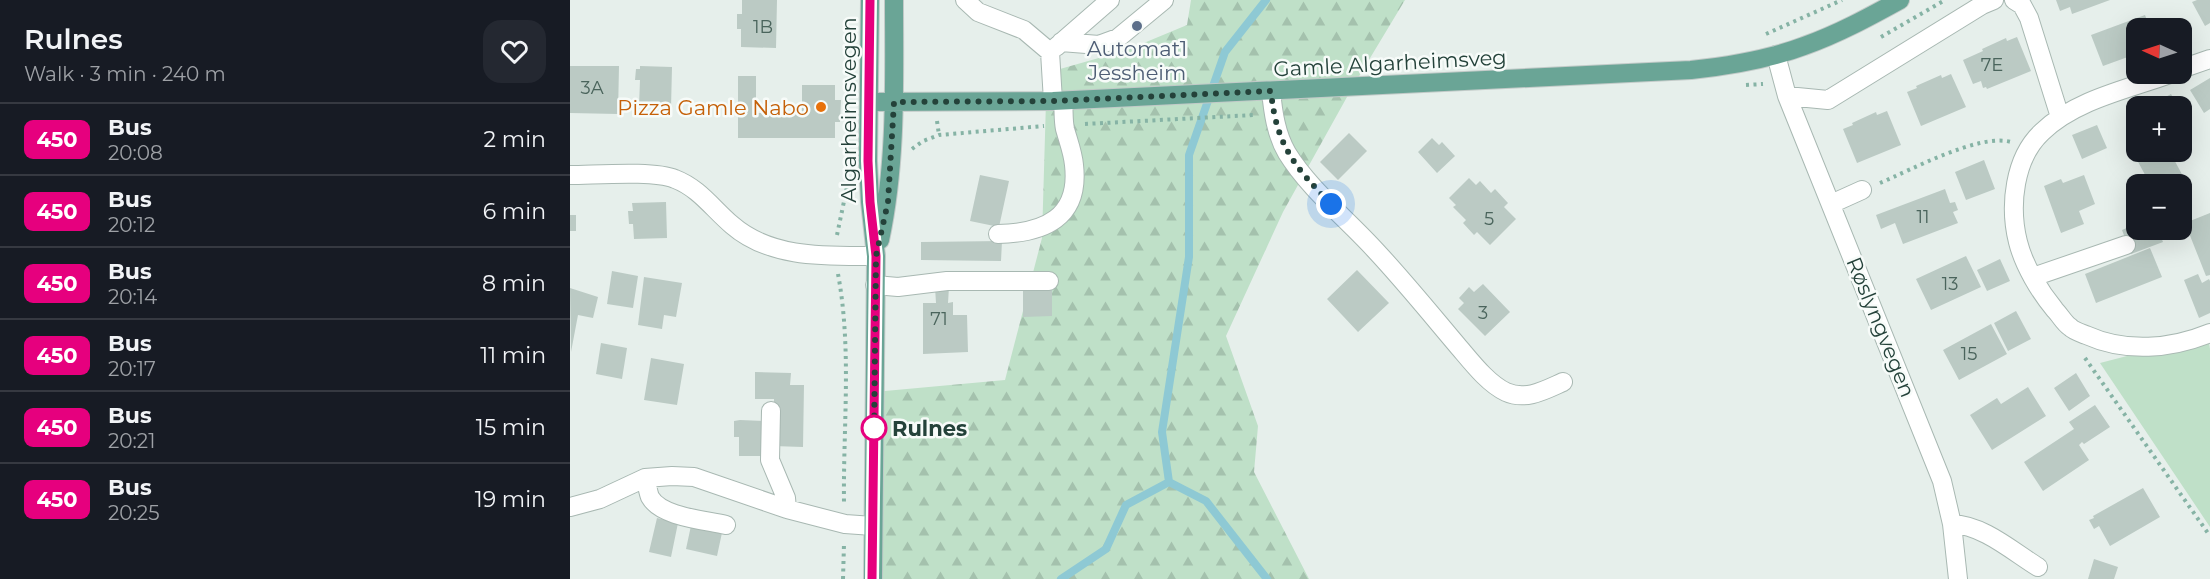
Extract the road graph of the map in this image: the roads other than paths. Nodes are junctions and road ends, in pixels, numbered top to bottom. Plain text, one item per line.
1 (870, 0) edge
2 (894, 0) edge
3 (965, 0) edge
4 (1110, 0) edge
5 (1164, 0) edge
6 (1900, 0) edge
7 (1994, 0) edge
8 (2014, 0) edge
9 (1056, 47) junction
10 (1776, 55) junction
11 (2210, 59) edge
12 (2192, 65) edge
13 (2142, 84) edge
14 (1786, 88) junction
15 (1271, 91) junction
16 (1058, 101) junction
17 (870, 102) junction
18 (894, 102) junction
19 (2060, 117) junction
20 (570, 175) edge
21 (1862, 190) road end
22 (1831, 204) junction
23 (998, 234) dead end
24 (2126, 245) dead end
25 (876, 256) junction
26 (2033, 277) junction
27 (1049, 281) dead end
28 (875, 285) junction
29 (2210, 333) edge
30 (1563, 381) dead end
31 (771, 411) dead end
32 (645, 478) junction
33 (570, 507) edge
34 (787, 509) junction
35 (1952, 524) junction
36 (726, 525) dead end
37 (873, 526) junction
38 (2037, 567) dead end
39 (873, 579) edge
40 (1958, 579) edge

1 - 17 main road, Algarheimsvegen
2 - 18 main road, Algarheimsvegen
3 - 9 street
4 - 9 street
5 - 9 street
6 - 10 main road, Gamle Algarheimsveg
7 - 14 street
8 - 19 street
9 - 16 street
10 - 14 street, Røslyngvegen
10 - 15 main road, Gamle Algarheimsveg
11 - 12 street
13 - 19 street
14 - 22 street, Røslyngvegen
15 - 16 main road, Gamle Algarheimsveg
15 - 30 street
16 - 18 main road, Gamle Algarheimsveg
16 - 23 street
17 - 18 main road, Gamle Algarheimsveg
17 - 25 main road, Algarheimsvegen
18 - 25 main road, Algarheimsvegen
19 - 26 street
20 - 25 street
21 - 22 street
22 - 35 street, Røslyngvegen
24 - 26 street
25 - 28 main road, Algarheimsvegen
26 - 29 street
27 - 28 street
28 - 37 main road, Algarheimsvegen
31 - 34 street
32 - 33 street
32 - 34 street
32 - 36 street
34 - 37 street
35 - 38 street
35 - 40 street, Røslyngvegen
37 - 39 main road, Algarheimsvegen

